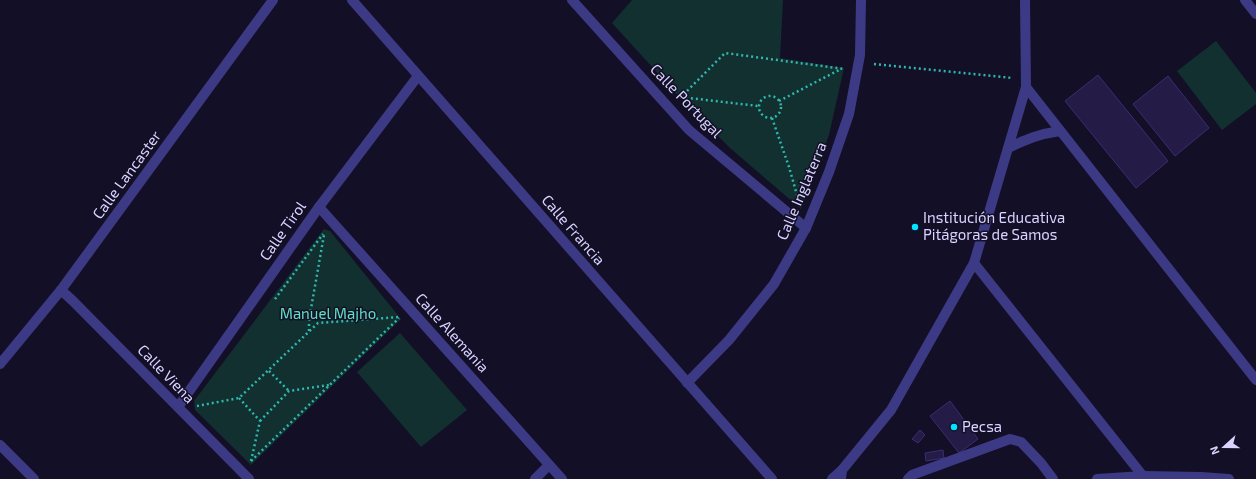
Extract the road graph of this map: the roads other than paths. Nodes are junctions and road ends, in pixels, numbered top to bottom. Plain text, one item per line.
1 (273, 0) edge
2 (352, 0) edge
3 (572, 0) edge
4 (861, 0) edge
5 (1025, 0) edge
6 (1245, 0) edge
7 (1256, 14) edge
8 (418, 76) junction
9 (1026, 84) junction
10 (1060, 131) junction
11 (1008, 148) junction
12 (319, 207) junction
13 (806, 228) junction
14 (974, 263) junction
15 (61, 290) junction
16 (0, 364) edge
17 (1256, 380) edge
18 (687, 384) junction
19 (178, 407) junction
20 (0, 445) edge
21 (549, 465) junction
22 (843, 476) edge
23 (1143, 476) junction
24 (34, 479) edge
25 (249, 479) edge
26 (535, 479) edge
27 (562, 479) edge
28 (772, 479) edge
29 (832, 479) edge
30 (908, 479) edge
31 (1053, 479) edge
32 (1097, 479) edge
33 (1229, 479) edge

1 - 15 street, Calle Lancaster
2 - 8 street, Calle Francia
3 - 13 street, Calle Portugal
4 - 13 street, Calle Inglaterra
5 - 9 street
6 - 7 street
8 - 12 street, Calle Tirol
8 - 18 street, Calle Francia
9 - 10 street
9 - 11 street
10 - 11 street
10 - 17 street
11 - 14 street
12 - 19 street, Calle Tirol
12 - 21 street, Calle Alemania
13 - 18 street, Calle Inglaterra
14 - 22 street
14 - 23 street
15 - 16 street, Calle Lancaster
15 - 19 street, Calle Viena
18 - 28 street, Calle Francia
19 - 25 street, Calle Viena
20 - 24 street
21 - 26 street
21 - 27 street, Calle Alemania
22 - 29 street
23 - 32 street
23 - 33 street
30 - 31 street

